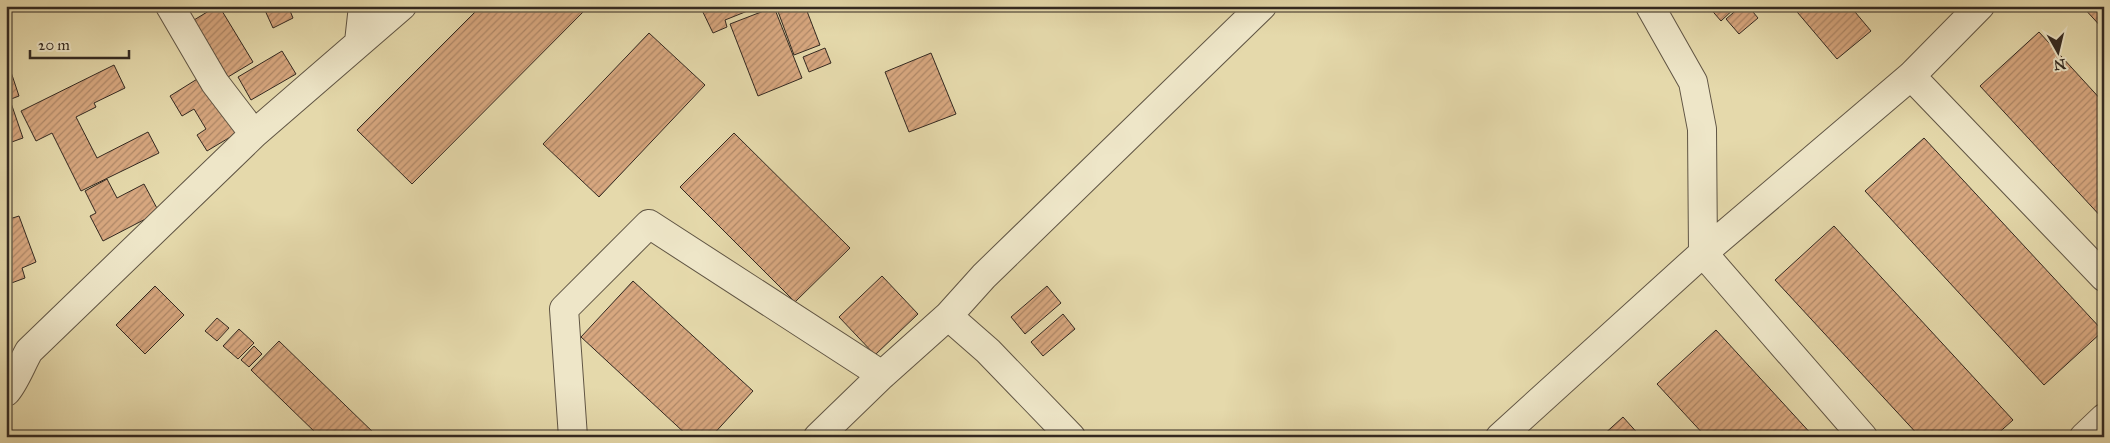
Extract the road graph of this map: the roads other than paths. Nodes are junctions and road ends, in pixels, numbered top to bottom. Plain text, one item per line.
1 (170, 6) edge
2 (363, 6) edge
3 (402, 6) edge
4 (1262, 6) edge
5 (1980, 6) edge
6 (1648, 7) edge
7 (359, 42) junction
8 (1912, 76) junction
9 (254, 134) junction
10 (1703, 253) junction
11 (2104, 277) edge
12 (948, 316) junction
13 (882, 374) junction
14 (6, 392) edge
15 (2104, 418) edge
16 (573, 437) edge
17 (818, 437) edge
18 (1071, 437) edge
19 (1500, 437) edge
20 (1863, 437) edge
21 (2084, 437) edge

1 - 9 street
2 - 7 street
3 - 7 street
4 - 12 street
5 - 8 street
6 - 10 street
7 - 9 street
8 - 10 street
8 - 11 street
9 - 14 street
10 - 19 street
10 - 20 street
12 - 13 street
12 - 18 street
13 - 16 street
13 - 17 street
15 - 21 street

